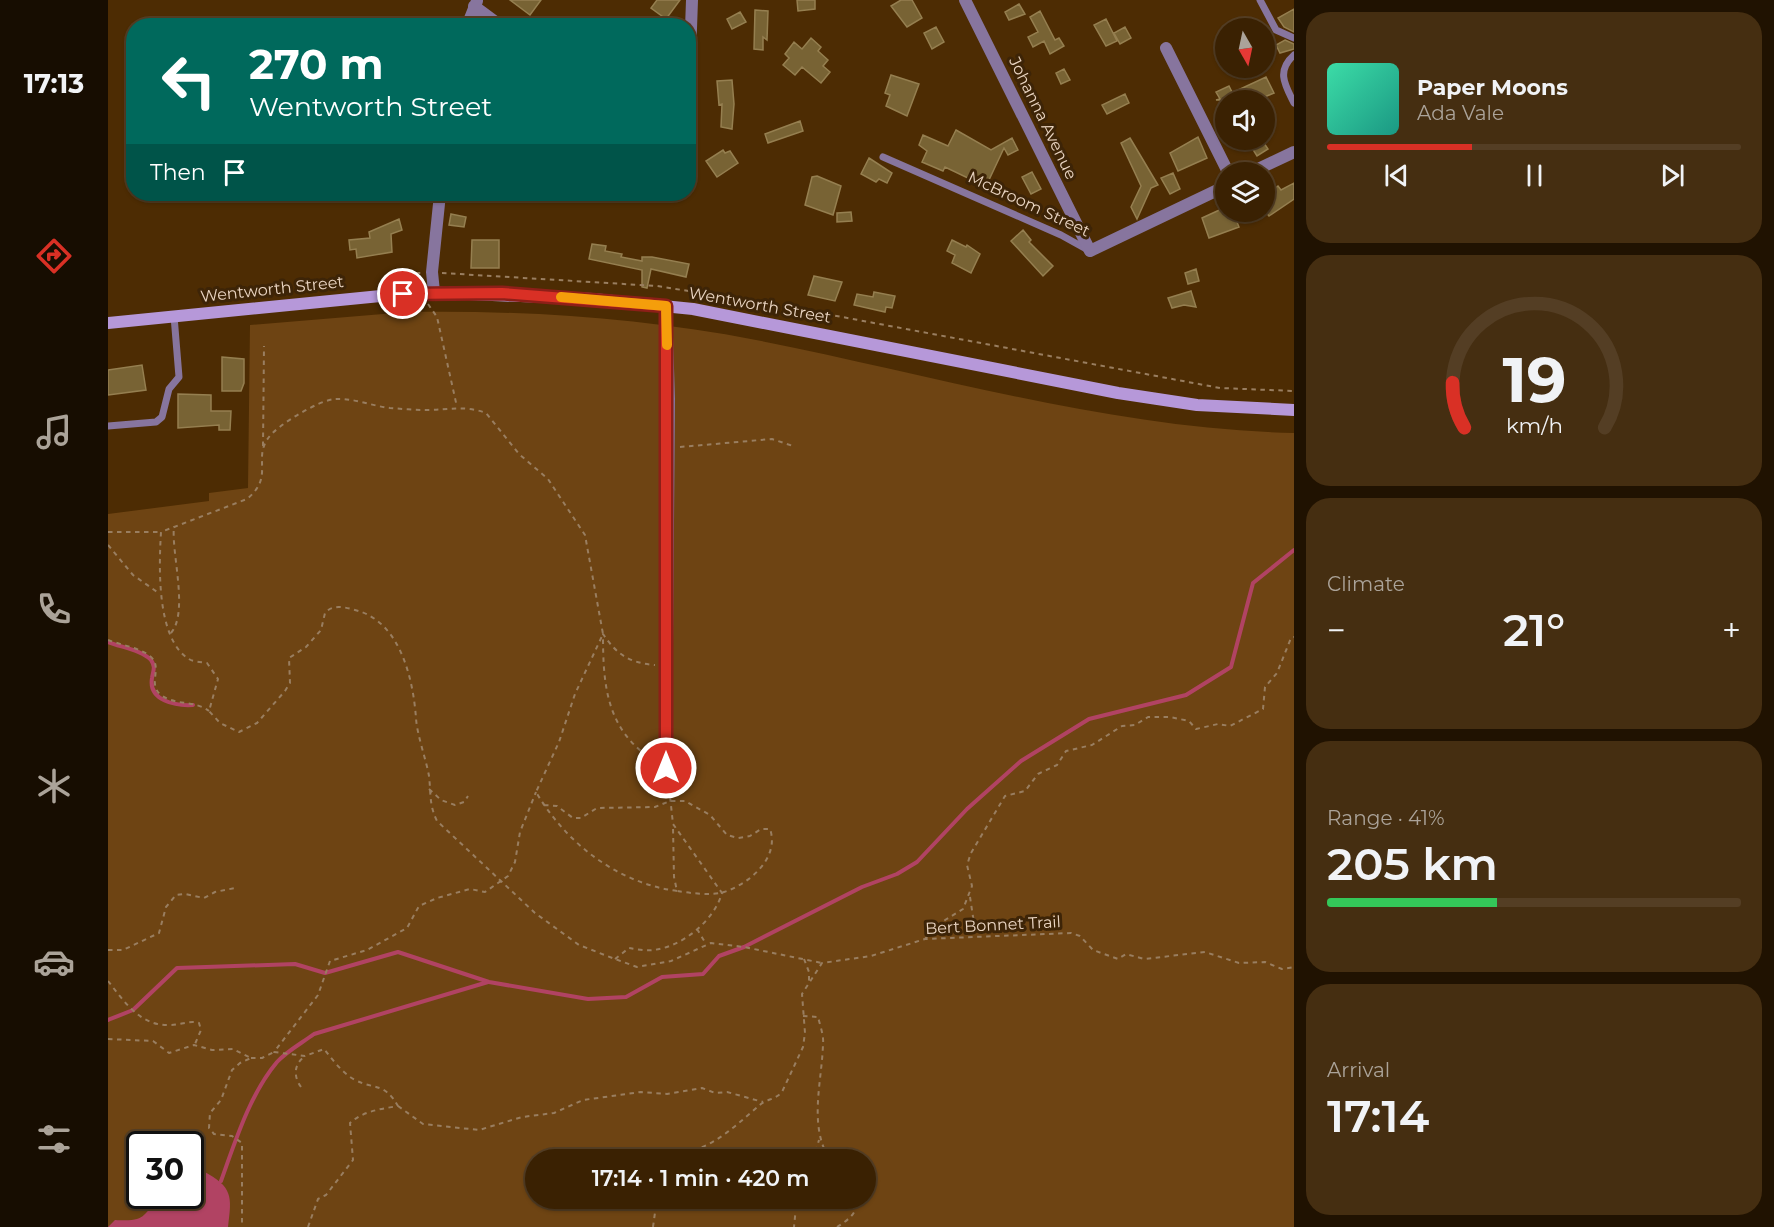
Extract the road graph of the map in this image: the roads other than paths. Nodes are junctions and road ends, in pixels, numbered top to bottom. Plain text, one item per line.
1 (692, 0) edge
2 (966, 0) edge
3 (1260, 0) edge
4 (476, 3) edge
5 (470, 18) edge
6 (492, 18) edge
7 (691, 18) edge
8 (1294, 38) edge
9 (1166, 48) dead end
10 (1294, 55) edge
11 (1294, 103) edge
12 (1294, 152) edge
13 (883, 157) dead end
14 (1223, 162) edge
15 (1273, 162) edge
16 (1215, 191) edge
17 (439, 201) edge
18 (1090, 251) junction
19 (434, 292) junction
20 (666, 306) junction
21 (174, 316) junction
22 (108, 323) edge
23 (1294, 410) edge
24 (108, 426) edge
25 (666, 768) road end

1 - 7 street
2 - 18 street, Johanna Avenue
3 - 8 lane
4 - 5 street
4 - 6 street
9 - 14 street
10 - 11 lane
12 - 15 street
13 - 18 lane, McBroom Street
16 - 18 street, McBroom Street
17 - 19 street
19 - 20 main road, Wentworth Street
19 - 21 main road, Wentworth Street
20 - 23 main road, Wentworth Street
20 - 25 street
21 - 22 main road, Wentworth Street
21 - 24 lane

